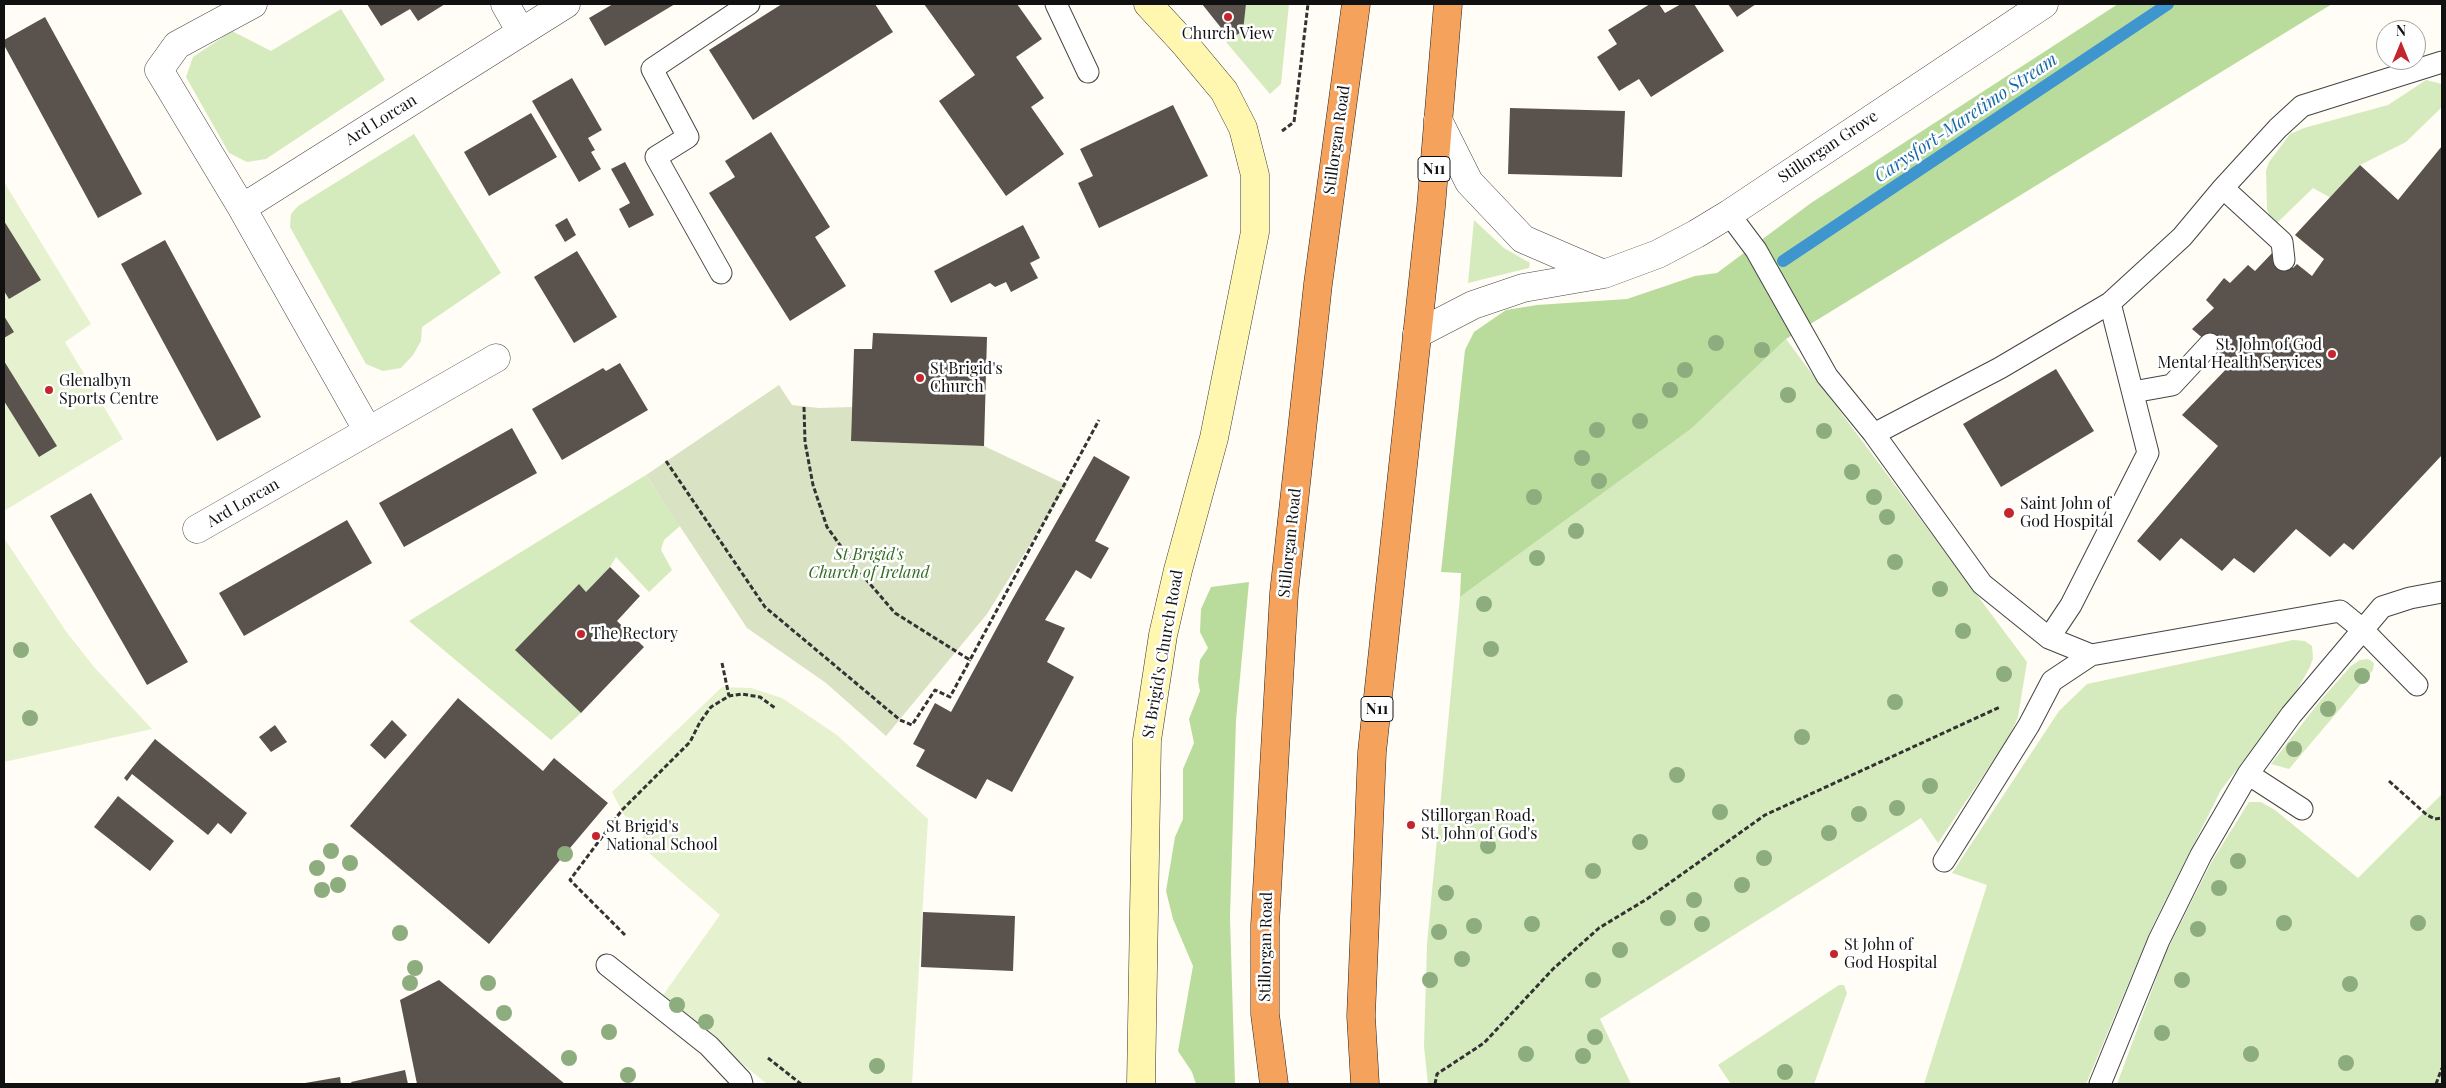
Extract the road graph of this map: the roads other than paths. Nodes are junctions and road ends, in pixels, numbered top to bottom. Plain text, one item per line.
1 (253, 4) edge
2 (505, 4) edge
3 (566, 4) edge
4 (749, 4) edge
5 (1056, 4) edge
6 (1148, 4) edge
7 (1356, 4) edge
8 (1448, 4) edge
9 (2044, 4) edge
10 (521, 32) junction
11 (2442, 62) edge
12 (1088, 72) dead end
13 (1438, 120) junction
14 (2223, 188) junction
15 (242, 208) junction
16 (1729, 214) junction
17 (2284, 260) dead end
18 (721, 274) dead end
19 (1604, 274) junction
20 (2110, 303) junction
21 (1416, 334) junction
22 (2210, 344) dead end
23 (496, 358) dead end
24 (2133, 392) junction
25 (368, 431) junction
26 (1874, 434) junction
27 (196, 529) dead end
28 (2442, 592) edge
29 (2362, 629) junction
30 (2049, 638) junction
31 (2091, 655) junction
32 (2417, 685) dead end
33 (2248, 774) junction
34 (2302, 809) dead end
35 (1944, 861) dead end
36 (607, 965) dead end
37 (742, 1084) edge
38 (1141, 1084) edge
39 (1274, 1084) edge
40 (1366, 1084) edge
41 (2100, 1084) edge

1 - 15 street
2 - 10 street
3 - 10 street, Ard Lorcan
4 - 18 lane
5 - 12 lane
6 - 38 street, St Brigid's Church Road
7 - 39 highway, Stillorgan Road
8 - 13 highway, N11
9 - 16 street, Stillorgan Grove
10 - 15 street, Ard Lorcan
11 - 14 lane
13 - 19 street
13 - 21 highway, N11
14 - 17 lane
14 - 20 lane
15 - 25 street
16 - 19 street, Stillorgan Grove
16 - 26 lane
19 - 21 street, Stillorgan Grove
20 - 24 lane
20 - 26 lane
21 - 40 highway, N11
22 - 24 lane
23 - 25 street, Ard Lorcan
24 - 30 lane
25 - 27 street, Ard Lorcan
26 - 30 lane
28 - 29 lane
29 - 31 lane
29 - 32 lane
29 - 33 lane
30 - 31 lane
31 - 35 lane
33 - 34 lane
33 - 41 lane
36 - 37 lane

